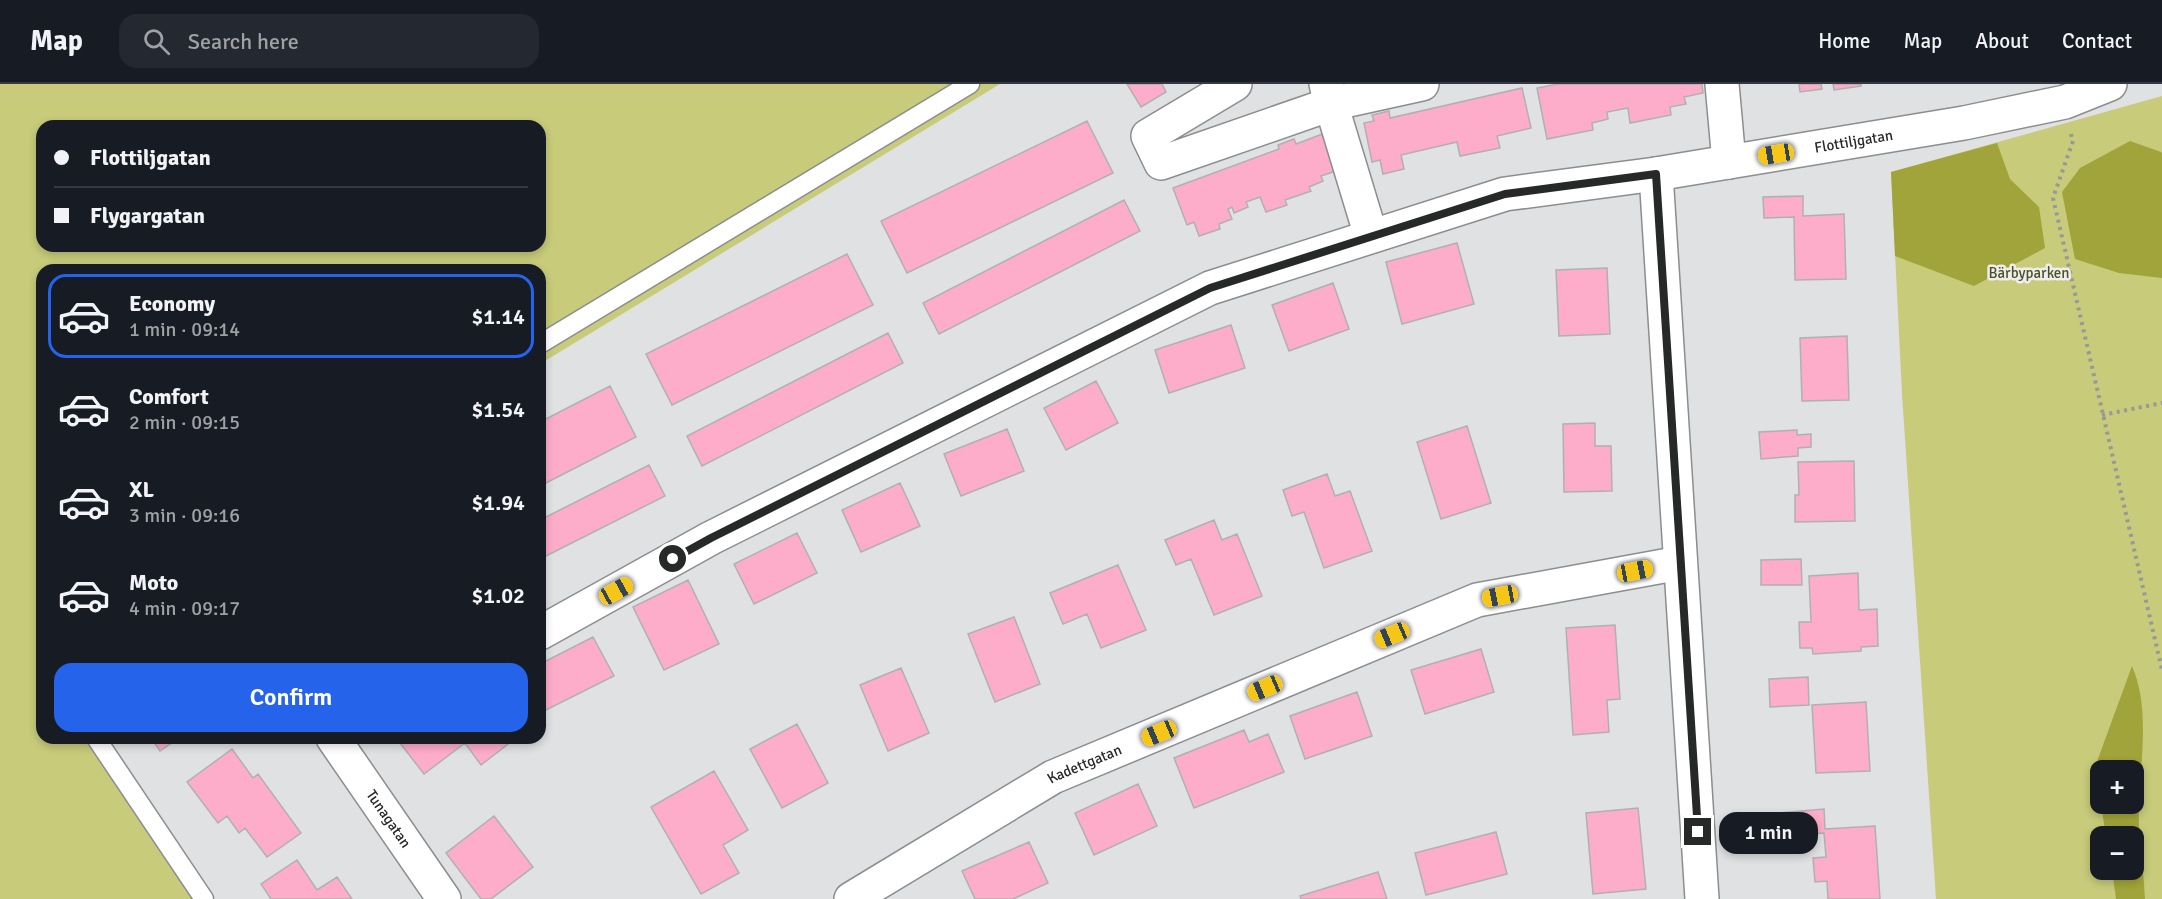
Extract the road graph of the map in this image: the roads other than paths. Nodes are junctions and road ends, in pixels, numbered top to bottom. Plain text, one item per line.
1 (970, 84) edge
2 (1235, 84) edge
3 (1422, 84) edge
4 (1722, 84) edge
5 (2110, 84) edge
6 (1329, 94) edge
7 (1729, 162) junction
8 (1656, 174) junction
9 (1371, 236) junction
10 (546, 340) edge
11 (1680, 563) junction
12 (546, 630) edge
13 (100, 744) edge
14 (344, 744) edge
15 (204, 899) edge
16 (444, 899) edge
17 (851, 899) edge
18 (1702, 899) edge

1 - 10 lane
2 - 6 street
3 - 6 street
4 - 7 street
5 - 7 street, Flottiljgatan
6 - 9 street
7 - 8 street, Flottiljgatan
8 - 9 street, Flottiljgatan
8 - 11 street
9 - 12 street, Flottiljgatan
11 - 17 street, Kadettgatan
11 - 18 street
13 - 15 lane
14 - 16 street, Tunagatan

